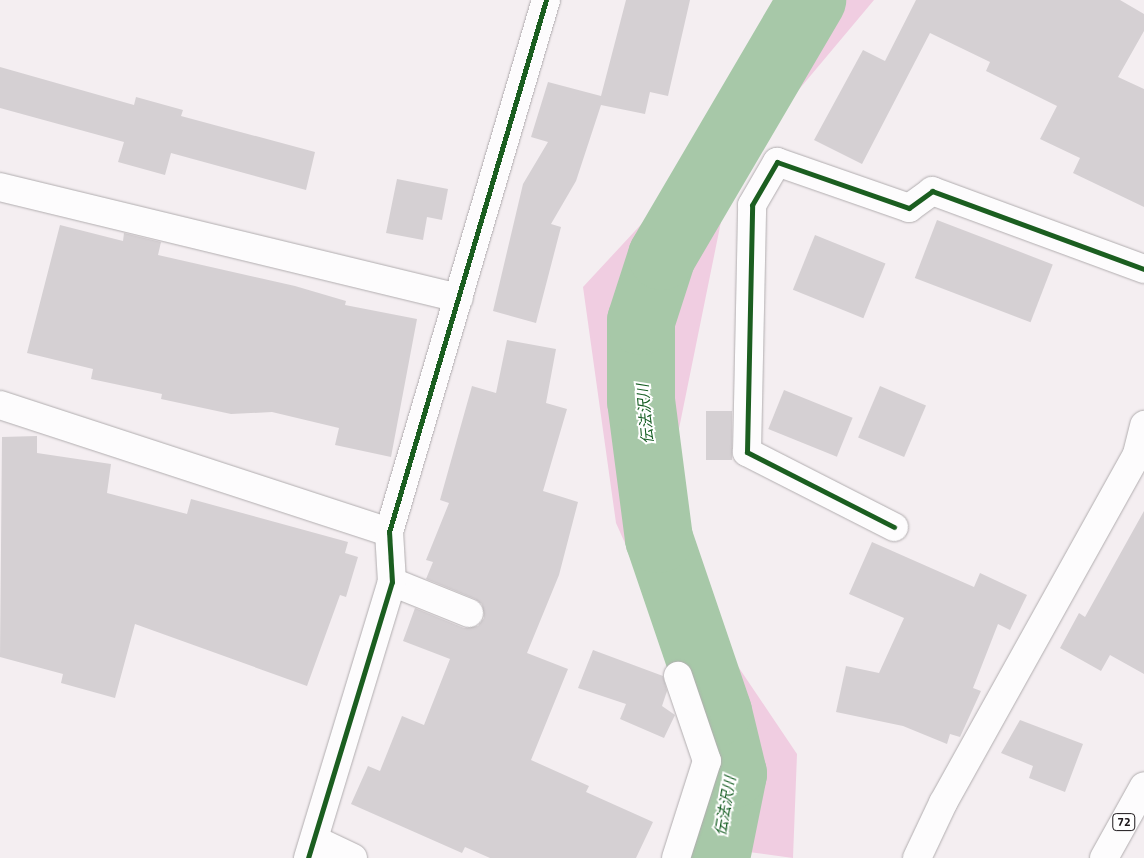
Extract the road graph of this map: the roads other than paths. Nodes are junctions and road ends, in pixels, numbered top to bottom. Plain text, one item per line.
1 (546, 0) edge
2 (0, 187) edge
3 (1144, 269) edge
4 (459, 298) junction
5 (0, 405) edge
6 (1144, 425) edge
7 (894, 527) dead end
8 (389, 532) junction
9 (392, 582) junction
10 (469, 613) dead end
11 (678, 676) dead end
12 (1144, 786) edge
13 (311, 849) edge
14 (353, 858) edge
15 (676, 858) edge
16 (917, 858) edge
17 (1104, 858) edge

1 - 4 street
2 - 4 street
3 - 7 street
4 - 8 street
5 - 8 street
6 - 16 street
8 - 9 street
9 - 10 street
9 - 13 street
11 - 15 street
12 - 17 street, 72
13 - 14 street

